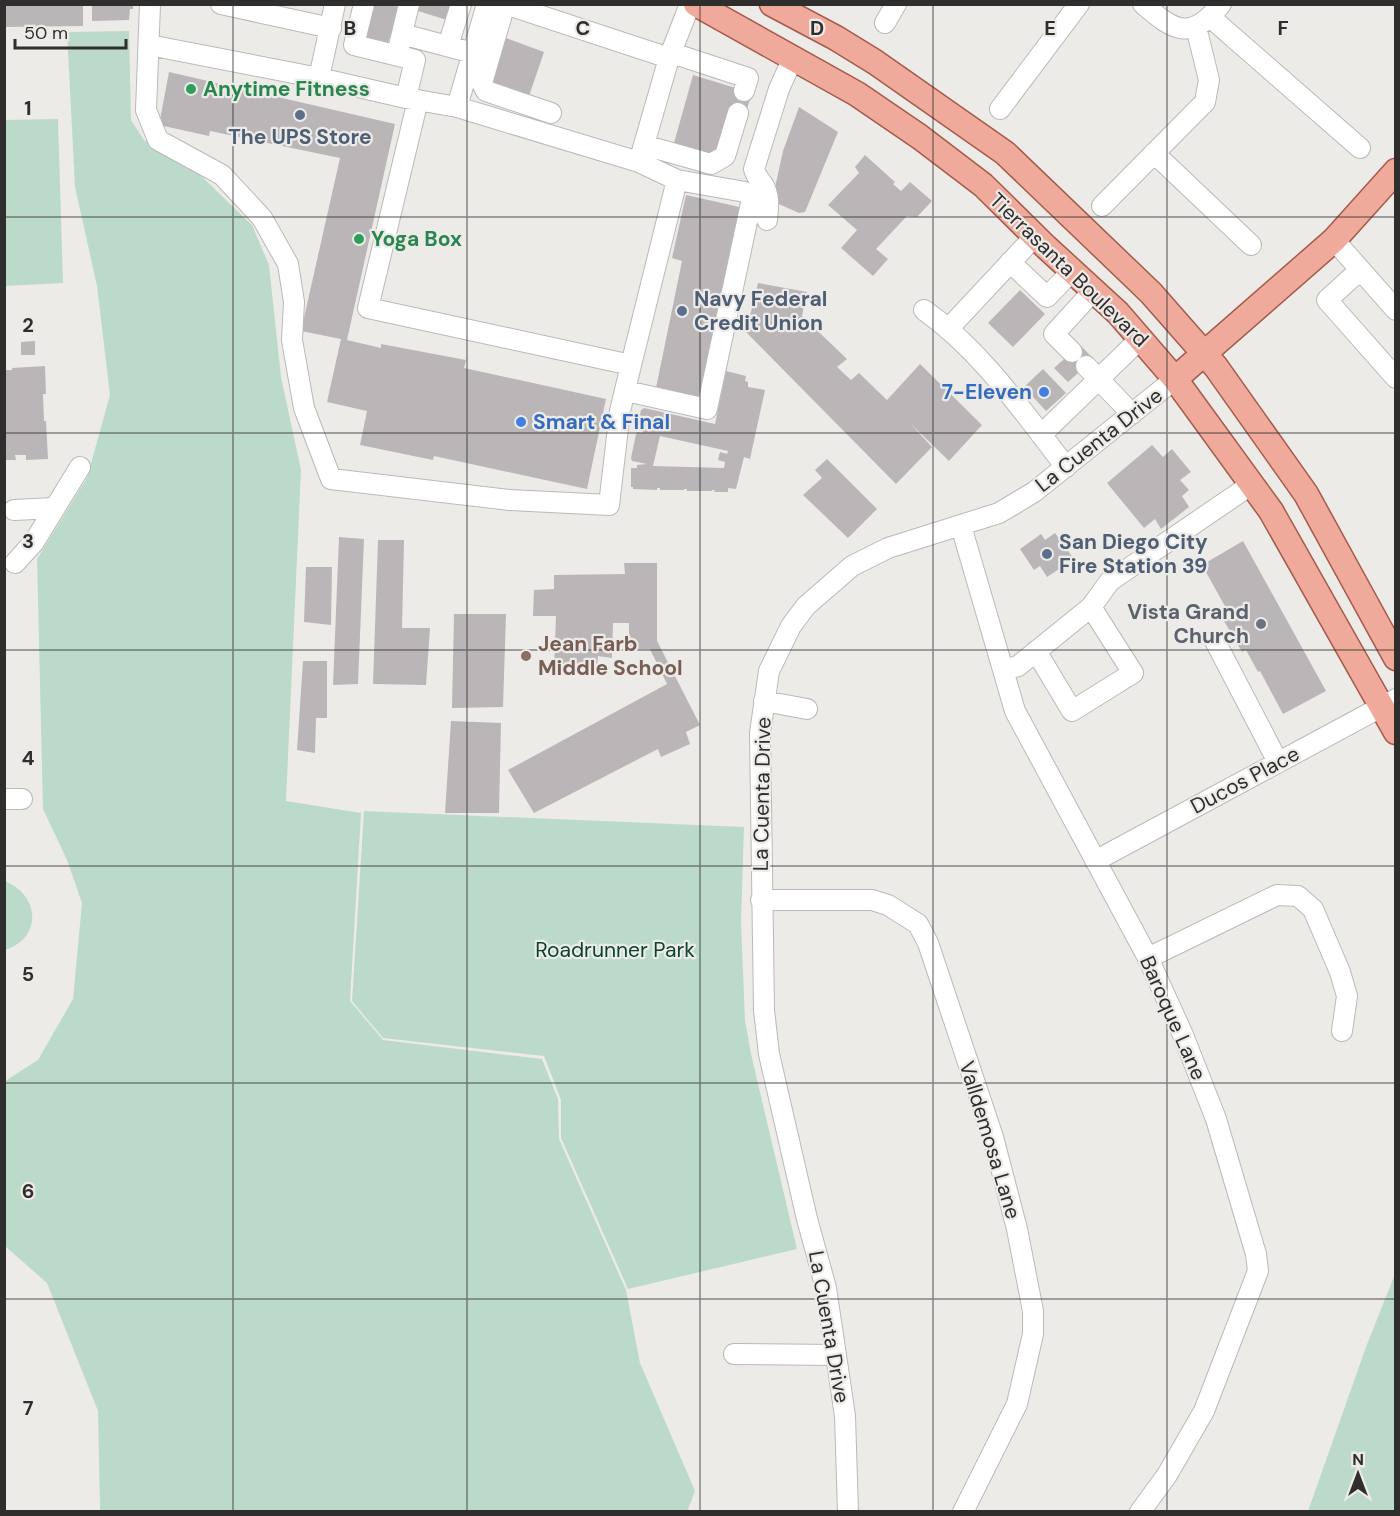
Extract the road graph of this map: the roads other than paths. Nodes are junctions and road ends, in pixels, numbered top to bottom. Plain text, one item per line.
1 (150, 4) edge
2 (221, 4) edge
3 (335, 4) edge
4 (364, 4) edge
5 (409, 4) edge
6 (461, 4) edge
7 (488, 4) edge
8 (505, 4) edge
9 (690, 4) edge
10 (696, 4) edge
11 (772, 4) edge
12 (896, 4) edge
13 (1079, 4) edge
14 (1143, 4) edge
15 (250, 8) edge
16 (297, 12) edge
17 (1209, 16) edge
18 (885, 23) dead end
19 (331, 28) junction
20 (402, 34) junction
21 (149, 45) junction
22 (448, 46) junction
23 (473, 53) junction
24 (397, 55) junction
25 (670, 55) junction
26 (793, 58) junction
27 (319, 78) junction
28 (744, 91) dead end
29 (412, 99) junction
30 (457, 107) junction
31 (1000, 109) dead end
32 (551, 113) dead end
33 (738, 113) dead end
34 (1360, 148) dead end
35 (641, 153) junction
36 (1154, 153) junction
37 (1395, 171) edge
38 (677, 180) junction
39 (1102, 206) dead end
40 (767, 220) dead end
41 (1035, 236) junction
42 (1334, 240) junction
43 (1251, 245) dead end
44 (1011, 262) junction
45 (1360, 270) junction
46 (1072, 271) junction
47 (1094, 290) junction
48 (924, 310) dead end
49 (1395, 310) edge
50 (949, 328) junction
51 (1141, 338) junction
52 (1205, 355) junction
53 (631, 365) junction
54 (1085, 366) junction
55 (1395, 378) edge
56 (1175, 379) junction
57 (626, 391) junction
58 (1132, 414) junction
59 (1041, 435) junction
60 (80, 467) dead end
61 (1066, 467) junction
62 (1252, 484) junction
63 (54, 508) junction
64 (14, 510) dead end
65 (961, 526) junction
66 (15, 563) dead end
67 (1091, 607) junction
68 (1215, 641) dead end
69 (1036, 651) junction
70 (1395, 658) edge
71 (1003, 670) junction
72 (764, 701) junction
73 (1388, 703) edge
74 (807, 709) dead end
75 (1395, 732) edge
76 (1278, 762) junction
77 (1095, 861) junction
78 (761, 900) junction
79 (1148, 958) junction
80 (1342, 1031) dead end
81 (734, 1354) dead end
82 (836, 1355) junction
83 (848, 1512) edge
84 (963, 1512) edge
85 (1140, 1512) edge

1 - 21 street
2 - 15 street
3 - 19 street
4 - 24 street
5 - 20 street
6 - 22 street
7 - 23 street
8 - 25 street
8 - 32 street
9 - 25 street
10 - 26 main road, Tierrasanta Boulevard
11 - 52 main road, Tierrasanta Boulevard
12 - 18 street
13 - 31 street
14 - 17 street
15 - 16 street
16 - 19 street
17 - 34 street
17 - 36 street
19 - 27 street
20 - 22 street
20 - 24 street
21 - 27 street
21 - 57 street
22 - 23 street
23 - 30 street
24 - 29 street
25 - 28 street
25 - 35 street
26 - 40 street
26 - 41 main road, Tierrasanta Boulevard
27 - 29 street
29 - 30 street
29 - 53 street
30 - 35 street
33 - 35 street
35 - 38 street
36 - 39 street
36 - 43 street
37 - 42 main road, La Cuenta Drive
38 - 53 street
38 - 57 street
41 - 44 street
41 - 46 main road, Tierrasanta Boulevard
42 - 45 street
42 - 52 main road, La Cuenta Drive
44 - 46 street
44 - 50 street
45 - 49 street
45 - 55 street
46 - 47 main road, Tierrasanta Boulevard
47 - 51 main road, Tierrasanta Boulevard
47 - 54 street
48 - 50 street
50 - 59 street
51 - 54 street
51 - 56 main road, Tierrasanta Boulevard
52 - 56 main road, La Cuenta Drive
52 - 70 main road, Tierrasanta Boulevard
53 - 57 street
54 - 58 street
54 - 59 street
56 - 58 street, La Cuenta Drive
56 - 62 main road, Tierrasanta Boulevard
58 - 61 street, La Cuenta Drive
59 - 61 street
60 - 63 street
61 - 65 street, La Cuenta Drive
62 - 67 street
62 - 73 main road, Tierrasanta Boulevard
63 - 64 street
63 - 66 street
65 - 71 street, Baroque Lane
65 - 72 street, La Cuenta Drive
67 - 69 street
67 - 69 street
68 - 76 street
69 - 71 street
71 - 77 street, Baroque Lane
72 - 74 street
72 - 78 street, La Cuenta Drive
73 - 75 main road, Tierrasanta Boulevard
73 - 76 street, Ducos Place
76 - 77 street, Ducos Place
77 - 79 street, Baroque Lane
78 - 82 street, La Cuenta Drive
78 - 84 street, Valldemosa Lane
79 - 80 street
79 - 85 street, Baroque Lane
81 - 82 street
82 - 83 street, La Cuenta Drive

